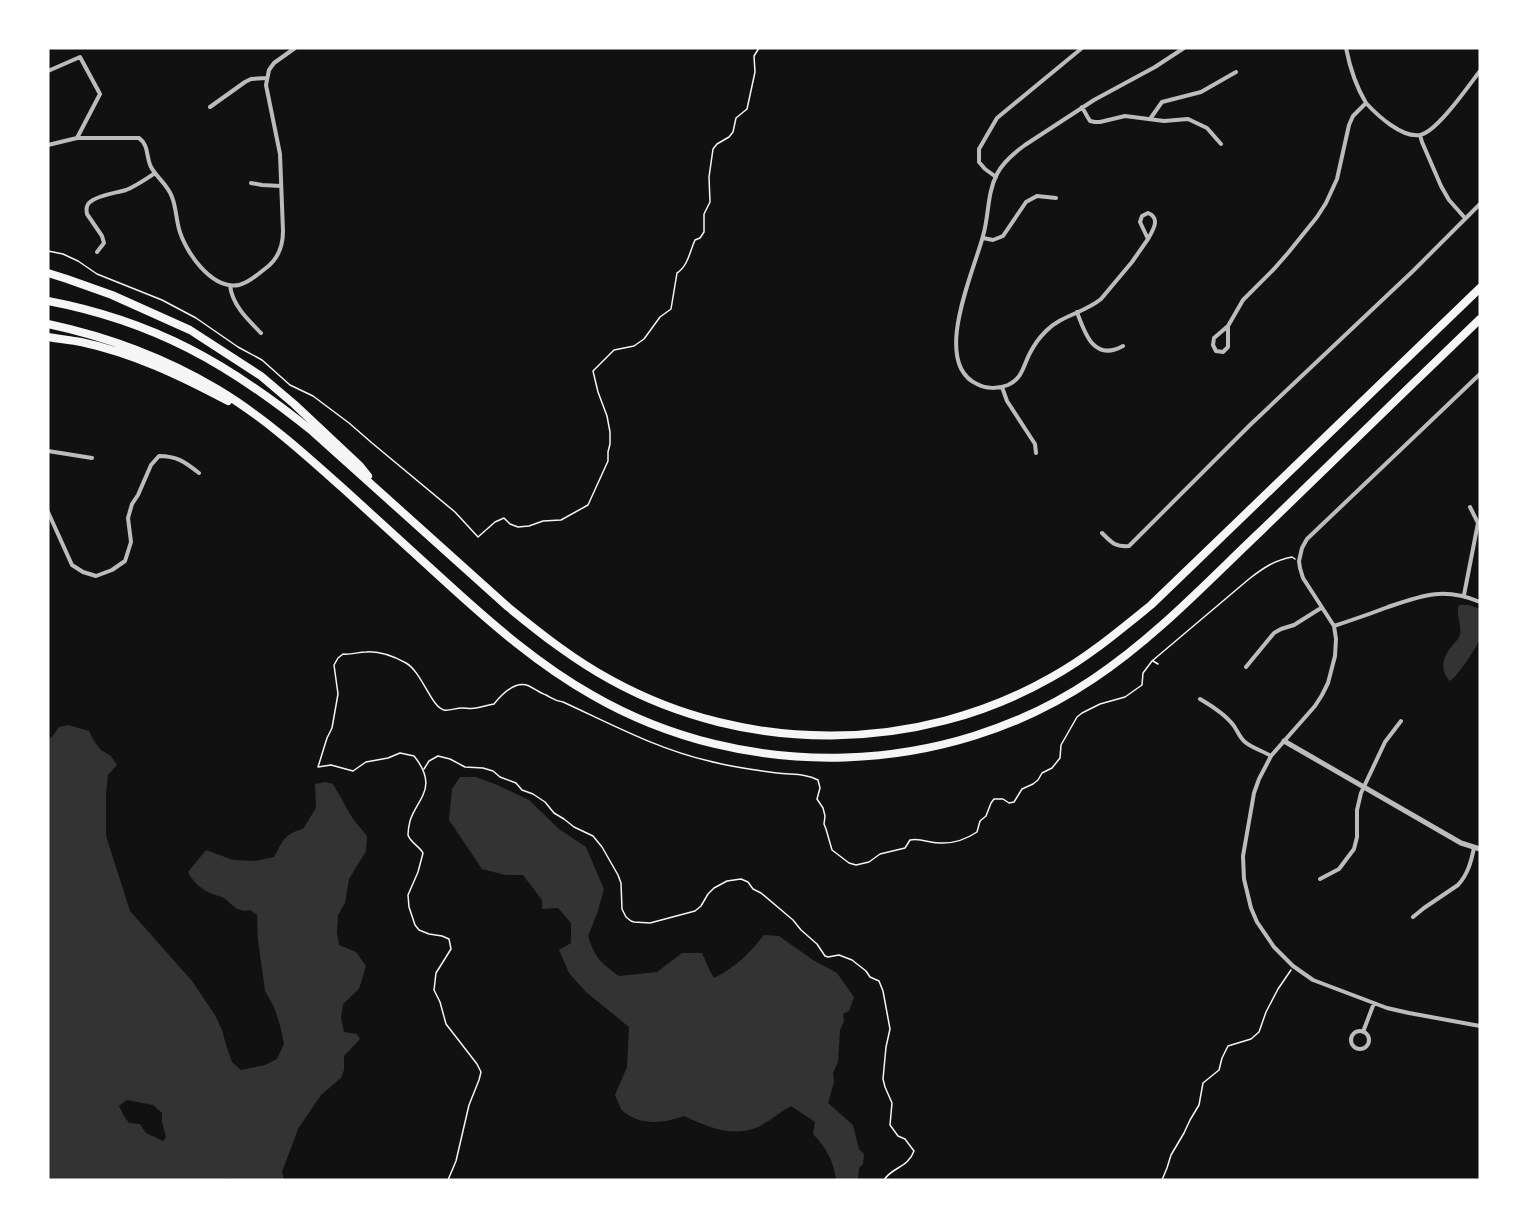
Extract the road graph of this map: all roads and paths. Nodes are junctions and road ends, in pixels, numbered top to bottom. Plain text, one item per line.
1 (295, 48) edge
2 (759, 48) edge
3 (1082, 48) edge
4 (1184, 48) edge
5 (1346, 48) edge
6 (48, 71) edge
7 (1480, 71) edge
8 (1236, 72) dead end
9 (266, 78) junction
10 (1366, 103) junction
11 (210, 107) dead end
12 (1083, 107) junction
13 (1149, 119) junction
14 (1420, 135) junction
15 (77, 138) junction
16 (1221, 144) dead end
17 (48, 145) edge
18 (155, 173) junction
19 (996, 177) junction
20 (251, 183) dead end
21 (281, 186) junction
22 (1056, 198) dead end
23 (1480, 204) edge
24 (1465, 218) junction
25 (983, 238) junction
26 (1148, 239) junction
27 (48, 251) edge
28 (97, 252) dead end
29 (48, 273) edge
30 (230, 285) junction
31 (1480, 288) edge
32 (48, 302) edge
33 (1077, 312) junction
34 (1480, 319) edge
35 (48, 324) edge
36 (1228, 326) junction
37 (261, 333) dead end
38 (48, 338) edge
39 (1123, 346) dead end
40 (1480, 374) edge
41 (1002, 387) junction
42 (261, 419) junction
43 (48, 451) edge
44 (1036, 453) dead end
45 (92, 458) dead end
46 (199, 473) dead end
47 (382, 494) junction
48 (1470, 507) dead end
49 (48, 512) edge
50 (1102, 533) dead end
51 (1292, 557) dead end
52 (1464, 595) junction
53 (1480, 602) edge
54 (1322, 608) junction
55 (1334, 626) junction
56 (1158, 664) dead end
57 (1246, 667) dead end
58 (1200, 699) dead end
59 (1401, 721) dead end
60 (1284, 741) junction
61 (1271, 756) junction
62 (318, 767) dead end
63 (424, 770) junction
64 (1363, 788) junction
65 (1477, 848) edge
66 (1320, 879) dead end
67 (1413, 917) dead end
68 (1293, 966) junction
69 (1374, 1003) junction
70 (1480, 1026) edge
71 (1363, 1032) junction
72 (448, 1180) edge
73 (884, 1180) edge
74 (1161, 1180) edge

1 - 9 street
2 - 27 path
3 - 19 street
4 - 12 street
5 - 10 street
6 - 15 street
7 - 14 street
8 - 13 street
9 - 11 street
9 - 21 street
10 - 14 street
10 - 36 street
12 - 13 street
12 - 19 street
13 - 16 street
14 - 24 street
15 - 17 street
15 - 18 street
18 - 28 street
18 - 30 street
19 - 25 street
20 - 21 street
21 - 30 street
22 - 25 street
23 - 24 street
24 - 50 street
25 - 41 street
26 - 26 street
26 - 33 street
29 - 47 highway
30 - 37 street
31 - 47 highway
32 - 47 highway
33 - 39 street
33 - 41 street
34 - 42 highway
35 - 42 highway
36 - 36 street
38 - 42 highway
40 - 54 street
41 - 44 street
43 - 45 street
46 - 49 street
48 - 52 street
51 - 56 path
52 - 53 street
52 - 55 street
54 - 55 street
54 - 57 street
55 - 60 street
58 - 61 street
59 - 64 street
60 - 61 street
60 - 64 street
61 - 68 street
62 - 63 path
63 - 72 path
63 - 73 path
64 - 65 street
64 - 66 street
65 - 67 street
68 - 69 street
68 - 74 path
69 - 70 street
69 - 71 street
71 - 71 street

